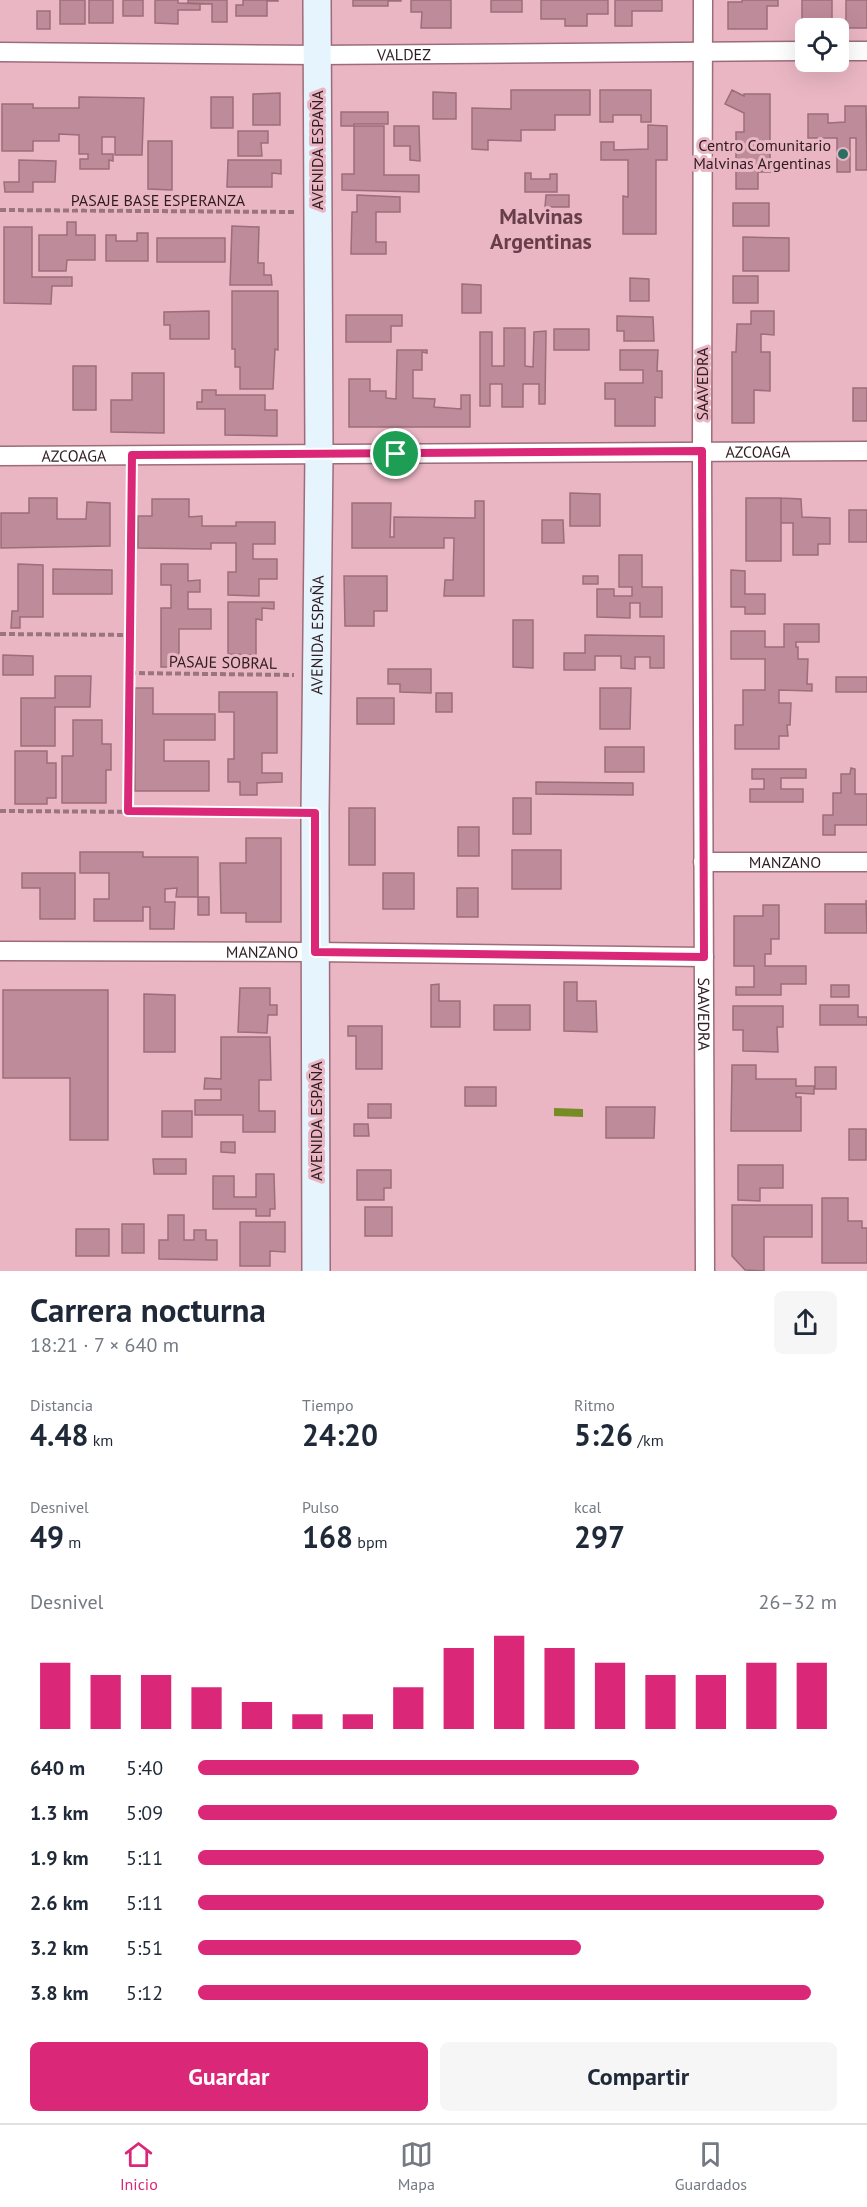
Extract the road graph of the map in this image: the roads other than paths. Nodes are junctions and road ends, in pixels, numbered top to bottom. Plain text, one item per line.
1 (316, 0) edge
2 (702, 0) edge
3 (702, 51) junction
4 (795, 51) edge
5 (849, 51) edge
6 (867, 51) edge
7 (0, 52) edge
8 (317, 55) junction
9 (867, 450) edge
10 (702, 451) junction
11 (319, 454) junction
12 (0, 456) edge
13 (867, 861) edge
14 (704, 862) junction
15 (0, 951) edge
16 (315, 952) junction
17 (704, 957) junction
18 (316, 1271) edge
19 (705, 1271) edge

1 - 8 main road, AVENIDA ESPAÑA
2 - 3 street, SAAVEDRA
3 - 4 street, VALDEZ
3 - 8 street, VALDEZ
3 - 10 street, SAAVEDRA
5 - 6 street
7 - 8 street, VALDEZ
8 - 11 main road, AVENIDA ESPAÑA
9 - 10 street, AZCOAGA
10 - 11 street, AZCOAGA
10 - 14 street, SAAVEDRA
11 - 12 street, AZCOAGA
11 - 16 main road, AVENIDA ESPAÑA
13 - 14 street, MANZANO
14 - 17 street, SAAVEDRA
15 - 16 street, MANZANO
16 - 17 street, MANZANO
16 - 18 main road, AVENIDA ESPAÑA
17 - 19 street, SAAVEDRA

